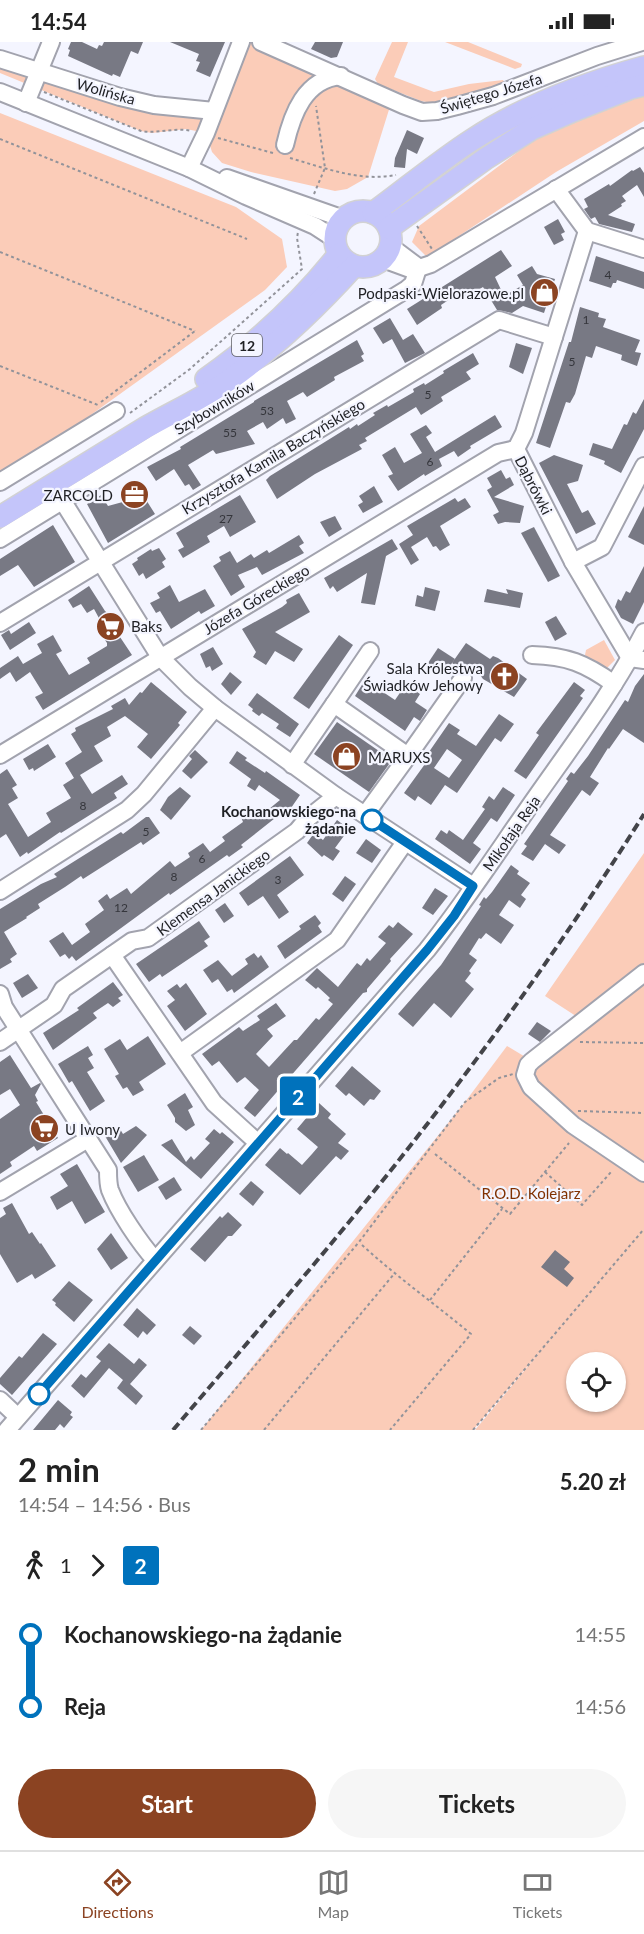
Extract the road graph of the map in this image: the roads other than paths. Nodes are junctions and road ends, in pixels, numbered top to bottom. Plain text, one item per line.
1 (51, 42) edge
2 (241, 42) edge
3 (261, 42) edge
4 (642, 42) edge
5 (0, 59) edge
6 (644, 67) edge
7 (341, 76) junction
8 (644, 85) edge
9 (32, 87) junction
10 (0, 92) edge
11 (214, 111) junction
12 (644, 137) edge
13 (285, 145) dead end
14 (189, 168) junction
15 (556, 189) junction
16 (373, 213) junction
17 (344, 219) junction
18 (587, 231) junction
19 (387, 244) junction
20 (644, 249) edge
21 (343, 253) junction
22 (418, 268) junction
23 (554, 337) junction
24 (121, 414) road end
25 (516, 449) junction
26 (644, 466) edge
27 (0, 482) edge
28 (62, 500) junction
29 (0, 517) edge
30 (0, 539) edge
31 (100, 561) junction
32 (573, 562) junction
33 (0, 623) edge
34 (644, 632) edge
35 (370, 651) dead end
36 (532, 655) dead end
37 (160, 657) junction
38 (637, 659) edge
39 (463, 678) dead end
40 (614, 684) junction
41 (334, 704) junction
42 (215, 708) junction
43 (0, 756) edge
44 (408, 756) junction
45 (292, 765) junction
46 (336, 796) junction
47 (365, 815) junction
48 (405, 842) junction
49 (473, 886) junction
50 (0, 891) edge
51 (112, 955) junction
52 (644, 972) edge
53 (0, 994) edge
54 (18, 1030) junction
55 (0, 1042) edge
56 (180, 1053) junction
57 (88, 1139) junction
58 (258, 1143) junction
59 (644, 1173) edge
60 (0, 1192) edge
61 (155, 1260) junction
62 (0, 1400) edge
63 (13, 1424) edge

1 - 9 street
2 - 11 street
3 - 7 street, Świętego Józefa
4 - 7 street, Świętego Józefa
5 - 9 street, Wolińska
6 - 16 main road
7 - 13 street
8 - 19 main road
9 - 10 street, Wolińska
9 - 11 street, Wolińska
9 - 14 street, Wolińska
11 - 14 street
12 - 15 street
14 - 17 street, Wolińska
14 - 21 street, Wolińska
15 - 18 street
15 - 22 street
16 - 17 main road
16 - 19 main road
17 - 21 main road, 12
18 - 20 street
18 - 23 street, Dąbrówki
19 - 21 main road
19 - 22 street
21 - 29 main road, Szybowników / 12
22 - 28 street, Szybowników
23 - 25 street, Dąbrówki
23 - 31 street, Krzysztofa Kamila Baczyńskiego
24 - 27 street
25 - 32 street, Dąbrówki
25 - 37 street, Józefa Góreckiego
26 - 32 street
28 - 30 street, Szybowników
28 - 31 street
31 - 33 street, Krzysztofa Kamila Baczyńskiego
31 - 37 street
32 - 38 street, Dąbrówki
34 - 38 street, Mikołaja Reja
35 - 41 street
36 - 40 street
37 - 42 street
37 - 43 street, Józefa Góreckiego
38 - 40 street, Mikołaja Reja
39 - 44 street
40 - 49 street, Mikołaja Reja
41 - 44 street
41 - 45 street
42 - 45 street
42 - 50 street
44 - 47 street
45 - 46 street
46 - 47 street
46 - 51 street, Klemensa Janickiego
47 - 48 street
48 - 49 street
48 - 56 street
49 - 58 street, Mikołaja Reja
51 - 54 street, Klemensa Janickiego
51 - 56 street
52 - 59 street
53 - 54 street
54 - 55 street, Klemensa Janickiego
54 - 57 street
56 - 58 street
57 - 60 street
57 - 61 street
58 - 61 street, Mikołaja Reja
61 - 63 street, Mikołaja Reja
62 - 63 street

